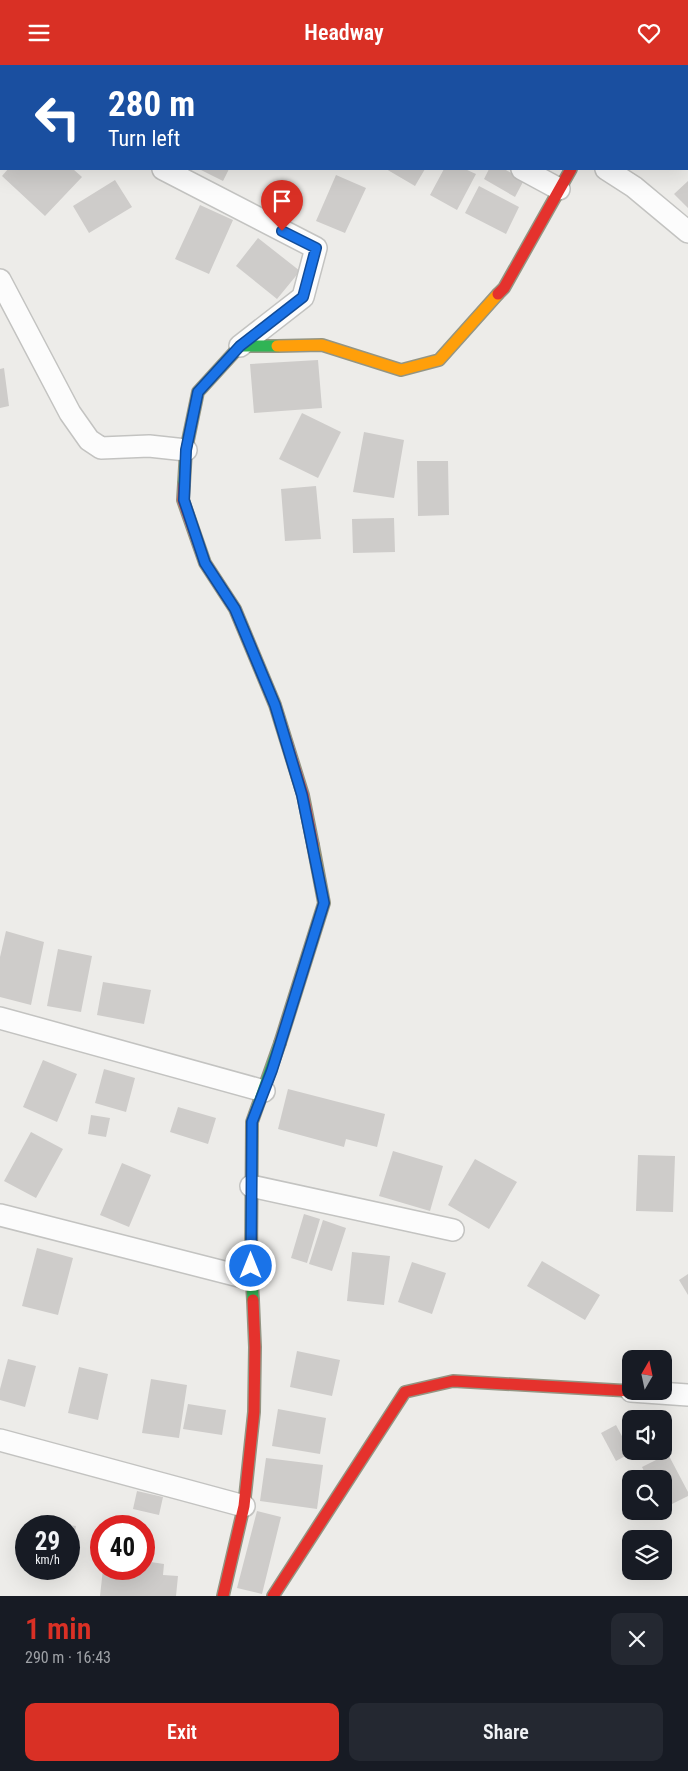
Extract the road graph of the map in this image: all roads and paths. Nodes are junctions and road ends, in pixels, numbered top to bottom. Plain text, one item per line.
1 (165, 170) edge
2 (524, 170) edge
3 (570, 170) edge
4 (608, 170) edge
5 (559, 189) junction
6 (688, 232) edge
7 (0, 281) edge
8 (240, 346) junction
9 (186, 450) junction
10 (0, 1018) edge
11 (264, 1091) junction
12 (251, 1186) junction
13 (0, 1215) edge
14 (453, 1230) dead end
15 (251, 1279) junction
16 (622, 1390) edge
17 (672, 1394) edge
18 (688, 1395) edge
19 (0, 1440) edge
20 (244, 1506) junction
21 (223, 1596) edge
22 (272, 1596) edge

1 - 8 street
2 - 5 street
3 - 5 street
4 - 6 street
5 - 8 street
7 - 9 street
8 - 9 street
9 - 11 street
10 - 11 street
11 - 12 street
12 - 14 street
12 - 15 street
13 - 15 street
15 - 20 street
16 - 22 street
17 - 18 street
19 - 20 street
20 - 21 street

